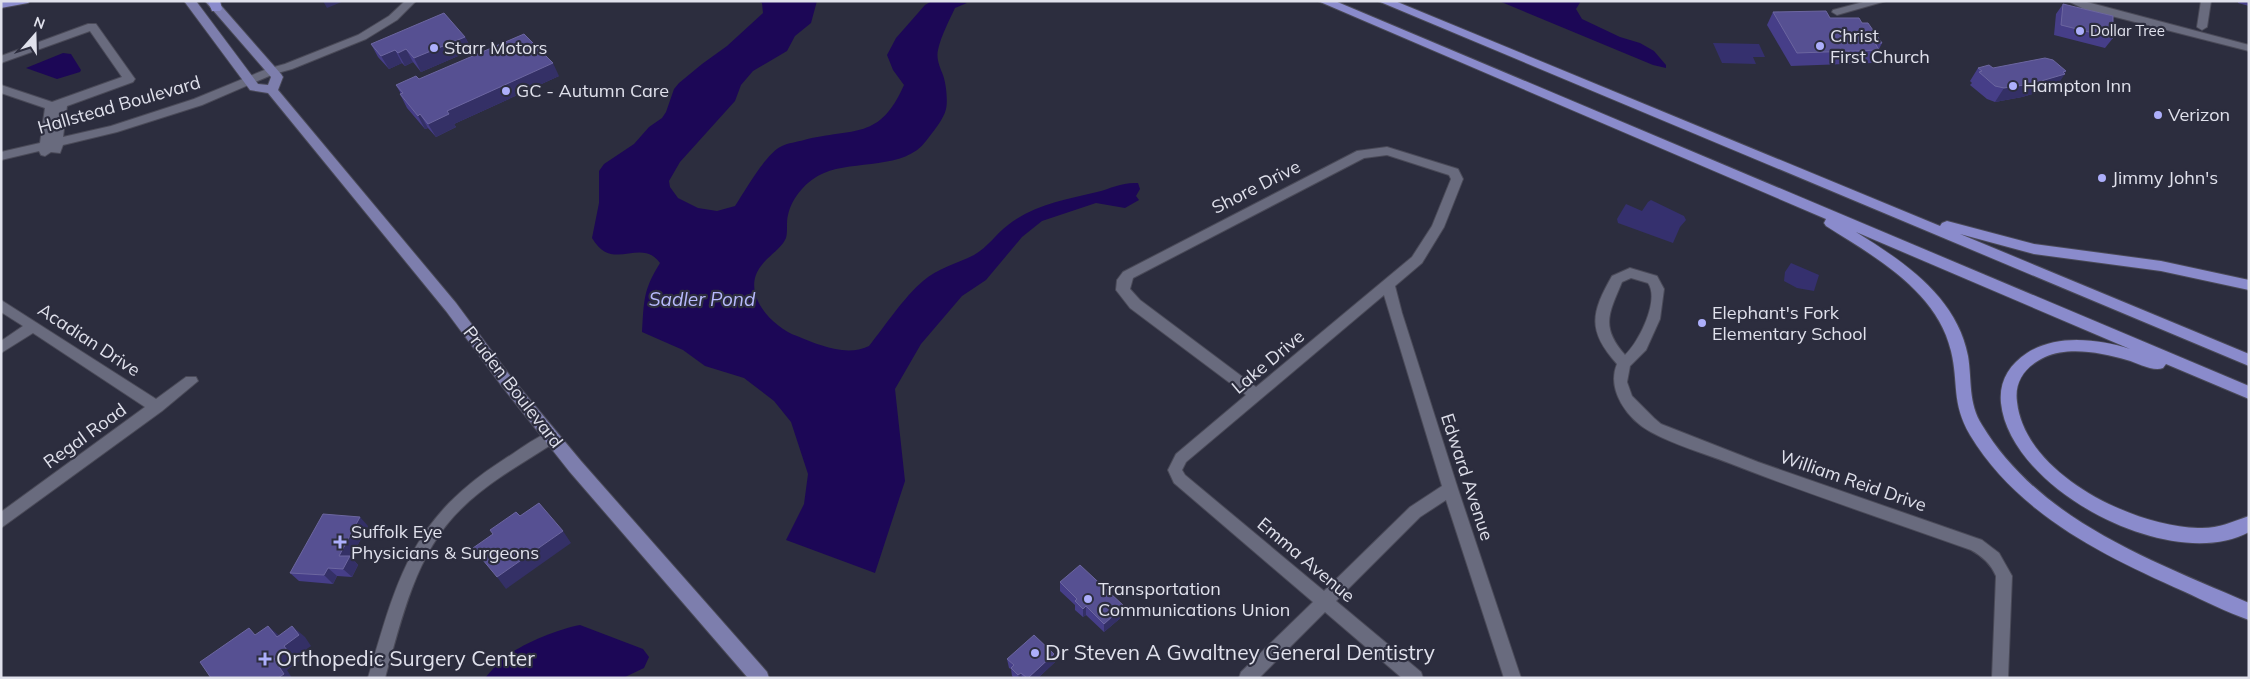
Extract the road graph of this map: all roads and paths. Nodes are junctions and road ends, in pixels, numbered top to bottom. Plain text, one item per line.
1 (24, 1) edge
2 (190, 1) edge
3 (412, 1) edge
4 (1324, 1) edge
5 (1384, 1) edge
6 (1880, 1) edge
7 (2073, 1) edge
8 (2206, 1) edge
9 (214, 4) edge
10 (1, 5) edge
11 (1837, 12) dead end
12 (2202, 27) junction
13 (2249, 39) edge
14 (2249, 48) edge
15 (1, 60) edge
16 (273, 79) junction
17 (252, 84) junction
18 (1, 89) edge
19 (56, 105) junction
20 (51, 148) junction
21 (1, 156) edge
22 (1765, 160) junction
23 (1, 164) edge
24 (1778, 192) junction
25 (2249, 285) edge
26 (1389, 286) junction
27 (1, 305) edge
28 (34, 326) junction
29 (1, 348) edge
30 (2249, 360) edge
31 (1624, 363) junction
32 (192, 382) dead end
33 (2249, 394) edge
34 (1257, 396) junction
35 (157, 407) junction
36 (552, 437) junction
37 (1175, 470) joint
38 (1450, 489) junction
39 (1, 521) edge
40 (2249, 523) edge
41 (1325, 602) junction
42 (2249, 612) edge
43 (376, 678) edge
44 (760, 678) edge
45 (1247, 678) edge
46 (1415, 678) edge
47 (1513, 678) edge
48 (2000, 678) edge

1 - 10 highway
2 - 17 main road
3 - 16 street, Hallstead Boulevard
4 - 24 highway
5 - 22 highway
6 - 11 street
7 - 12 street
7 - 14 street
8 - 12 street
9 - 16 main road, Pruden Boulevard
12 - 13 street
15 - 19 street
16 - 17 main road
16 - 17 street, Hallstead Boulevard
16 - 36 main road, Pruden Boulevard
17 - 20 street, Hallstead Boulevard
18 - 19 street
19 - 20 street
20 - 21 street, Hallstead Boulevard
20 - 23 street, Hallstead Boulevard
22 - 25 highway
22 - 30 highway
24 - 33 highway
24 - 42 highway
26 - 34 street, Lake Drive
26 - 34 street, Shore Drive
26 - 38 street, Edward Avenue
27 - 28 street, Acadian Drive
28 - 29 street
28 - 35 street, Acadian Drive
31 - 31 street
31 - 48 street, William Reid Drive
32 - 35 street, Regal Road
33 - 40 highway
34 - 37 street, Lake Drive
35 - 39 street, Regal Road
36 - 43 street
36 - 44 main road, Pruden Boulevard
37 - 41 street, Emma Avenue
38 - 41 street
38 - 47 street, Edward Avenue
41 - 45 street
41 - 46 street, Emma Avenue

